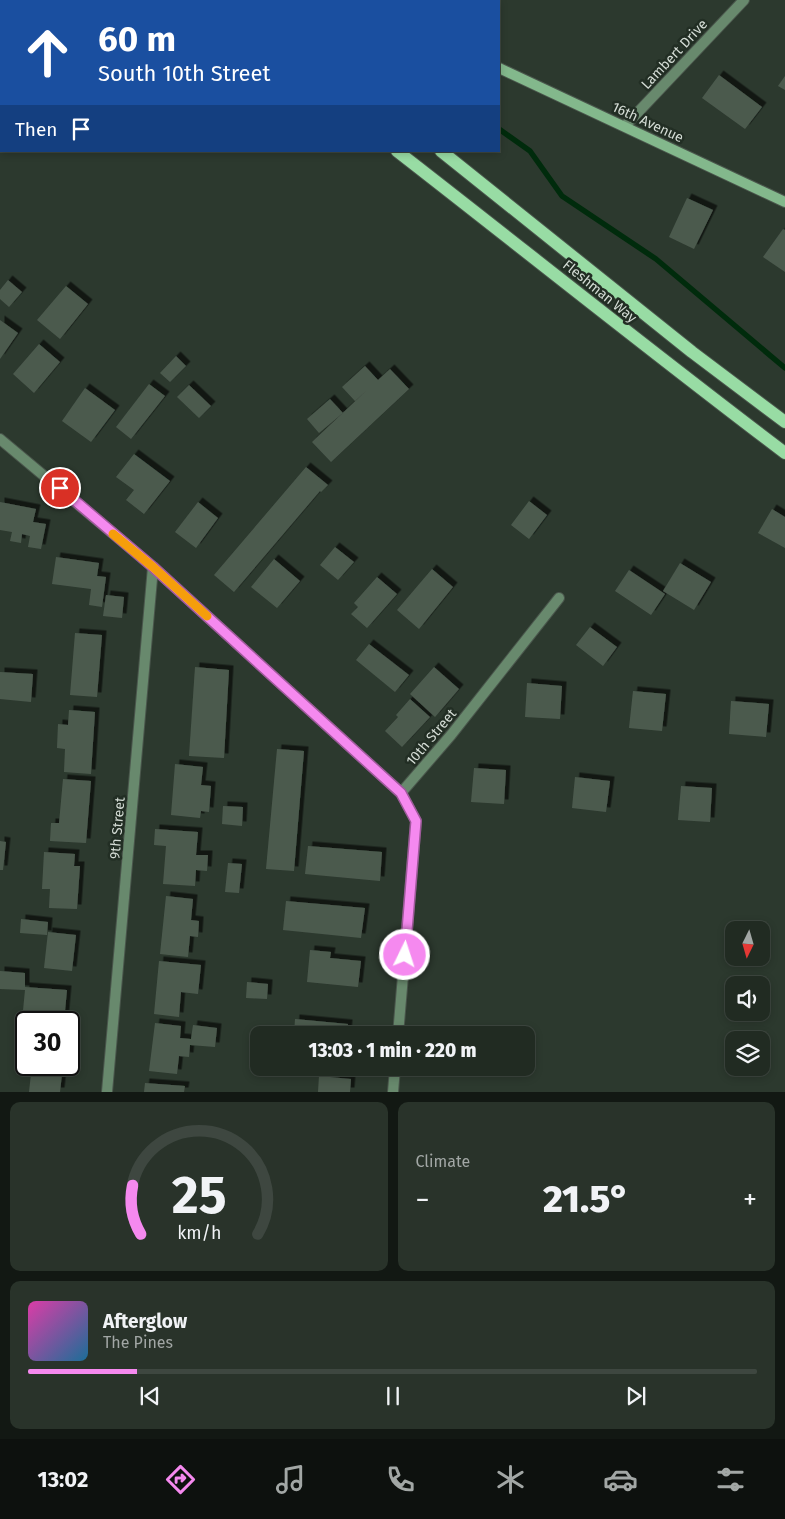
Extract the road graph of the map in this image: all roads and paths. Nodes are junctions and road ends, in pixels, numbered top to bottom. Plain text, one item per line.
1 (744, 0) edge
2 (500, 68) edge
3 (625, 126) junction
4 (398, 152) edge
5 (442, 152) edge
6 (785, 202) edge
7 (785, 422) edge
8 (0, 438) edge
9 (785, 453) edge
10 (153, 567) junction
11 (559, 598) dead end
12 (401, 793) junction
13 (399, 1026) edge
14 (394, 1076) edge
15 (107, 1092) edge
16 (393, 1092) edge

1 - 3 street, Lambert Drive
2 - 3 street, 16th Avenue
3 - 6 street, 16th Avenue
4 - 9 main road, Fleshman Way
5 - 7 main road, Fleshman Way
8 - 10 street
10 - 12 street
10 - 15 street, 9th Street
11 - 12 street, 10th Street
12 - 13 street
14 - 16 street

